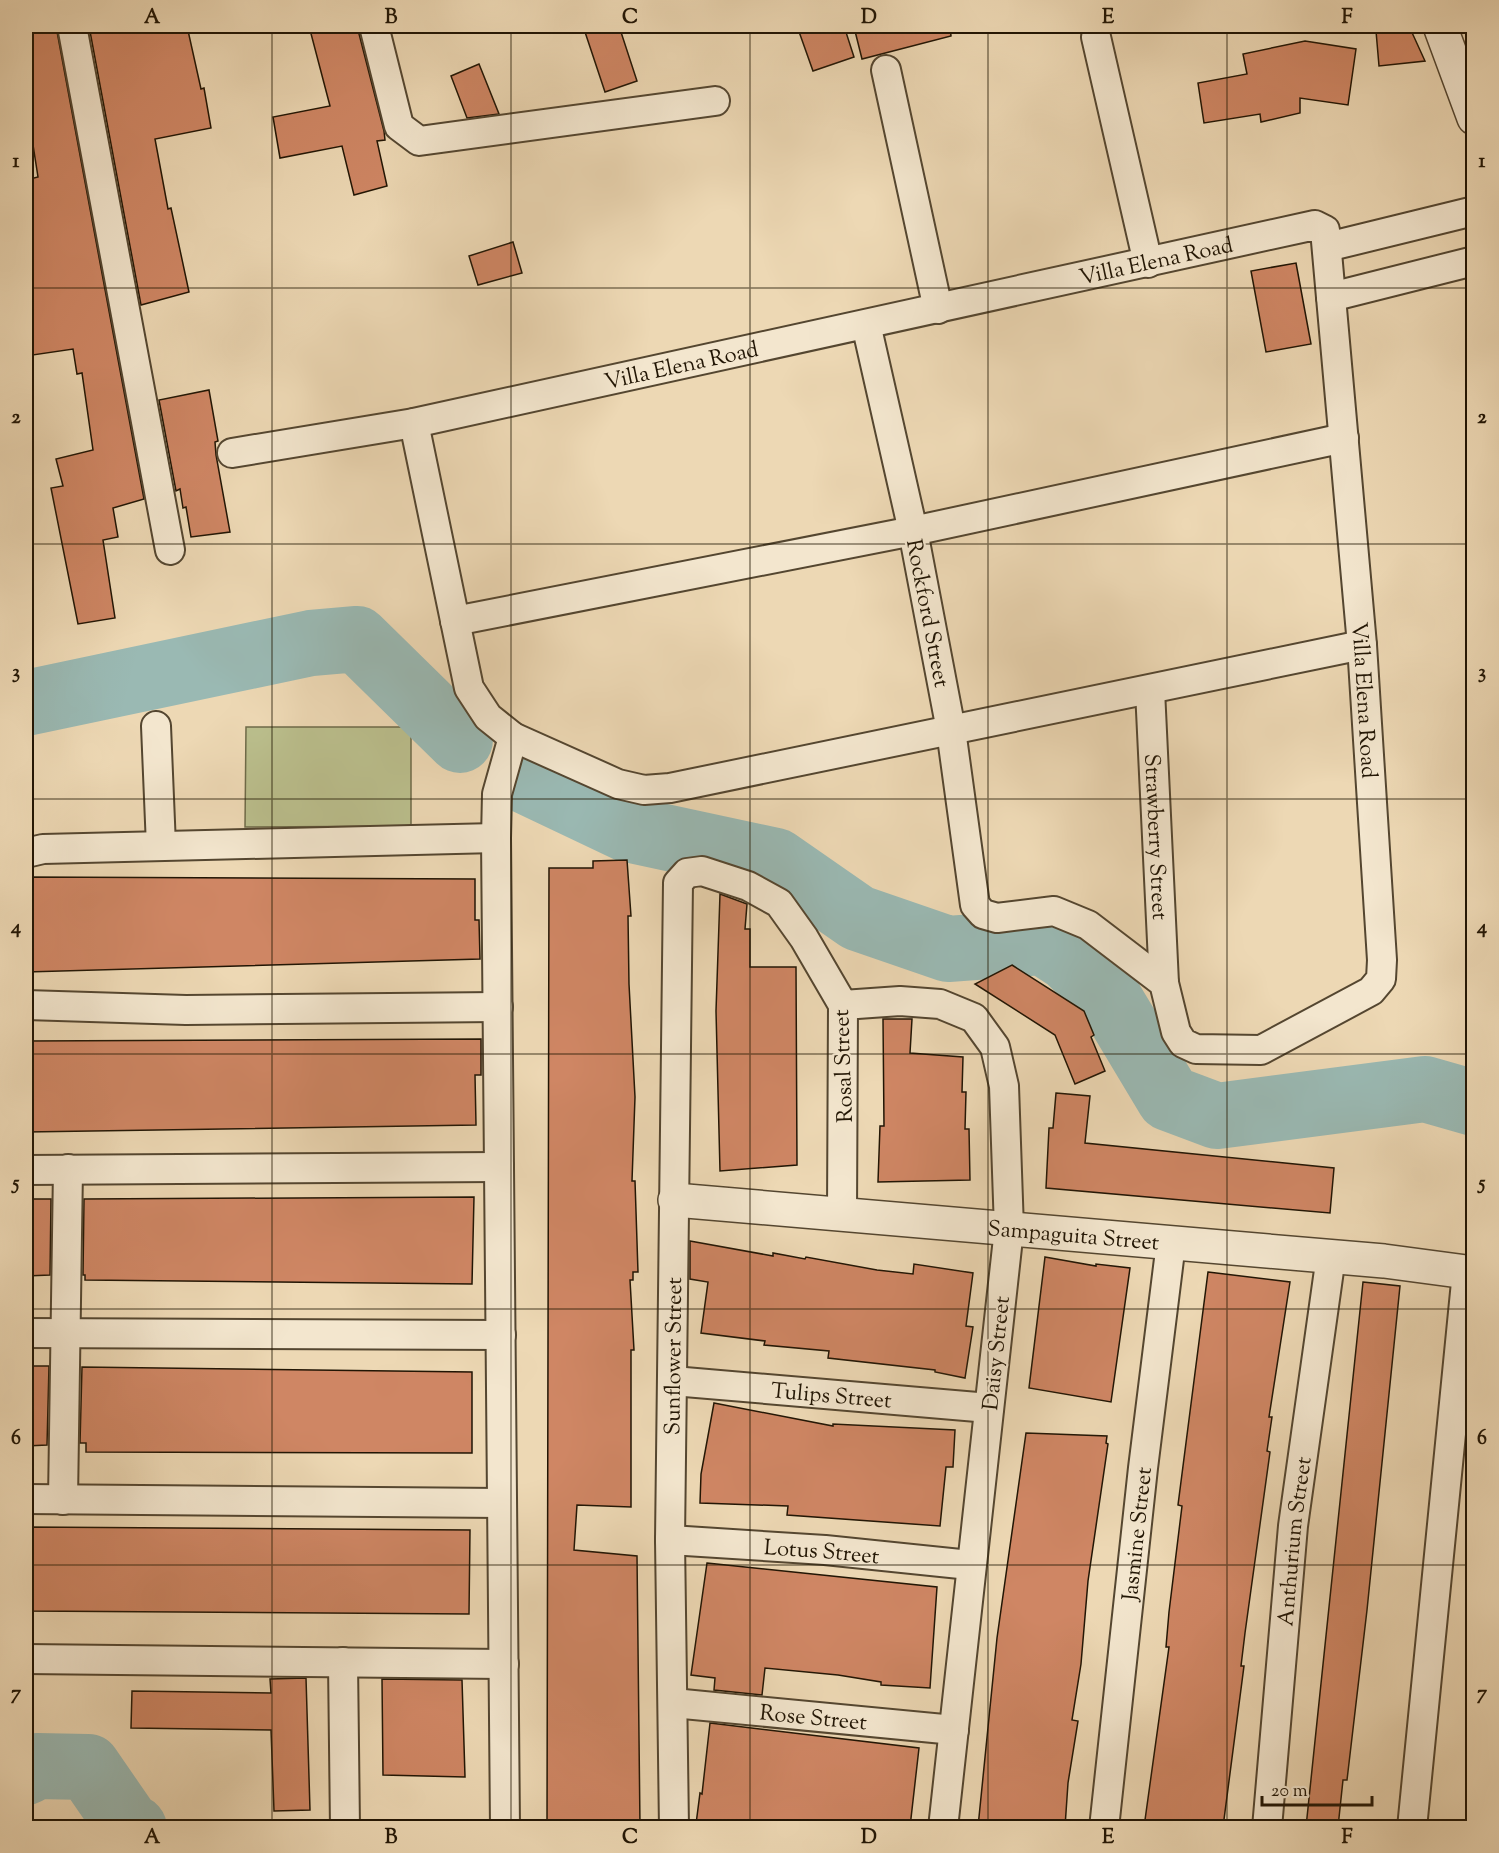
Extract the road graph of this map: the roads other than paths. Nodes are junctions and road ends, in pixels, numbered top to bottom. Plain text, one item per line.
1 (72, 26) edge
2 (374, 26) edge
3 (1440, 26) edge
4 (1096, 38) dead end
5 (886, 70) dead end
6 (715, 101) dead end
7 (1473, 118) edge
8 (1473, 211) edge
9 (1327, 247) junction
10 (1473, 261) edge
11 (1148, 263) junction
12 (1331, 297) junction
13 (938, 309) junction
14 (866, 324) junction
15 (414, 423) junction
16 (1344, 438) junction
17 (232, 453) dead end
18 (913, 531) junction
19 (170, 550) dead end
20 (455, 621) junction
21 (1362, 645) junction
22 (1150, 690) junction
23 (156, 726) dead end
24 (951, 730) junction
25 (510, 747) junction
26 (496, 838) junction
27 (161, 846) junction
28 (26, 853) edge
29 (678, 883) joint
30 (1164, 983) junction
31 (1371, 991) joint
32 (26, 1005) edge
33 (843, 1005) junction
34 (498, 1007) junction
35 (499, 1167) junction
36 (68, 1169) junction
37 (26, 1170) edge
38 (675, 1200) junction
39 (842, 1214) junction
40 (1009, 1229) junction
41 (1171, 1243) junction
42 (1331, 1257) junction
43 (1470, 1273) edge
44 (26, 1332) edge
45 (67, 1332) junction
46 (501, 1335) junction
47 (673, 1381) junction
48 (989, 1408) junction
49 (26, 1499) edge
50 (63, 1500) junction
51 (502, 1503) junction
52 (670, 1540) junction
53 (970, 1565) junction
54 (26, 1659) edge
55 (343, 1662) junction
56 (504, 1664) junction
57 (673, 1703) junction
58 (954, 1730) junction
59 (345, 1827) edge
60 (505, 1827) edge
61 (674, 1827) edge
62 (943, 1827) edge
63 (1104, 1827) edge
64 (1267, 1827) edge
65 (1412, 1827) edge

1 - 19 street
2 - 6 street
3 - 7 street
4 - 11 street
5 - 13 street
8 - 9 street
9 - 11 street, Villa Elena Road
9 - 12 street, Villa Elena Road
10 - 12 street
11 - 13 street, Villa Elena Road
12 - 16 street, Villa Elena Road
13 - 14 street, Villa Elena Road
14 - 15 street, Villa Elena Road
14 - 18 street, Rockford Street
15 - 17 street, Villa Elena Road
15 - 20 street
16 - 18 street
16 - 21 street, Villa Elena Road
18 - 20 street
18 - 24 street, Rockford Street
20 - 25 street
21 - 22 street
21 - 31 street, Villa Elena Road
22 - 24 street
22 - 30 street, Strawberry Street
23 - 27 street
24 - 25 street
24 - 30 street, Rockford Street
25 - 26 street
26 - 27 street
26 - 34 street
27 - 28 street
29 - 33 street, Rosal Street
29 - 38 street, Sunflower Street
30 - 31 street, Strawberry Street
32 - 34 street
33 - 39 street, Rosal Street
33 - 40 street, Daisy Street
34 - 35 street
35 - 36 street
35 - 46 street
36 - 37 street
36 - 45 street
38 - 39 street, Sampaguita Street
38 - 47 street, Sunflower Street
39 - 40 street, Sampaguita Street
40 - 41 street, Sampaguita Street
40 - 48 street, Daisy Street
41 - 42 street, Sampaguita Street
41 - 63 street, Jasmine Street
42 - 43 street, Sampaguita Street
42 - 64 street, Anthurium Street
43 - 65 street
44 - 45 street
45 - 46 street
45 - 50 street
46 - 51 street
47 - 48 street, Tulips Street
47 - 52 street, Sunflower Street
48 - 53 street, Daisy Street
49 - 50 street
50 - 51 street
51 - 56 street
52 - 53 street, Lotus Street
52 - 57 street, Sunflower Street
53 - 58 street, Daisy Street
54 - 55 street
55 - 56 street
55 - 59 street
56 - 60 street
57 - 58 street, Rose Street
57 - 61 street, Sunflower Street
58 - 62 street, Daisy Street

